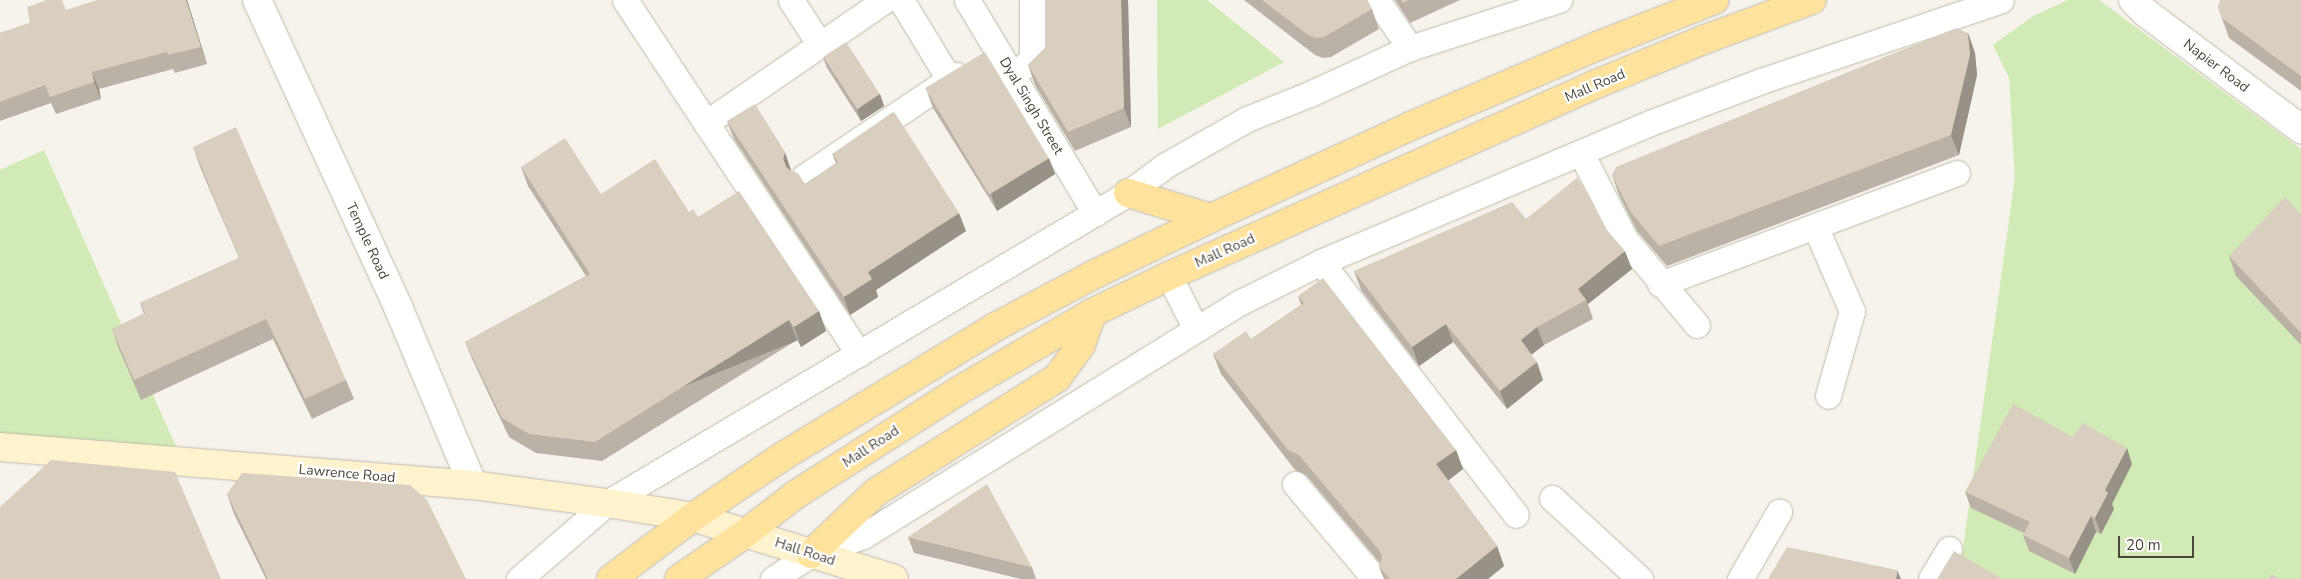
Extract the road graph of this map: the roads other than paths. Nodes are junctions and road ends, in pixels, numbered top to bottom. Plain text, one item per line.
1 (257, 0) edge
2 (626, 0) edge
3 (791, 0) edge
4 (885, 0) edge
5 (901, 0) edge
6 (967, 0) edge
7 (1032, 0) edge
8 (1377, 0) edge
9 (1559, 0) edge
10 (1714, 0) edge
11 (1812, 0) edge
12 (2001, 0) edge
13 (2134, 0) edge
14 (820, 45) junction
15 (1410, 48) junction
16 (983, 57) junction
17 (1012, 75) junction
18 (949, 79) junction
19 (706, 123) junction
20 (2301, 129) edge
21 (1581, 153) junction
22 (1957, 173) dead end
23 (804, 176) dead end
24 (1128, 193) junction
25 (1096, 213) junction
26 (1212, 218) junction
27 (1814, 226) junction
28 (1321, 262) junction
29 (1169, 276) junction
30 (1660, 284) junction
31 (1092, 313) junction
32 (1697, 325) dead end
33 (1196, 329) junction
34 (859, 354) junction
35 (1828, 396) dead end
36 (0, 447) edge
37 (1294, 484) dead end
38 (473, 485) junction
39 (1552, 498) dead end
40 (607, 503) junction
41 (1779, 512) dead end
42 (1516, 514) dead end
43 (693, 517) junction
44 (746, 533) junction
45 (1949, 549) dead end
46 (811, 554) junction
47 (519, 579) edge
48 (611, 579) edge
49 (679, 579) edge
50 (773, 579) edge
51 (894, 579) edge
52 (1375, 579) edge
53 (1640, 579) edge
54 (1740, 579) edge
55 (1931, 579) edge

1 - 38 street, Temple Road
2 - 19 street
3 - 14 street
4 - 14 street
5 - 18 street
6 - 16 street, Dyal Singh Street
7 - 17 street
8 - 15 street
9 - 15 street
10 - 26 main road
11 - 29 main road, Mall Road
12 - 21 street
13 - 20 street, Napier Road
14 - 19 street
15 - 24 street
16 - 17 street, Dyal Singh Street
16 - 18 street
17 - 25 street, Dyal Singh Street
18 - 23 street
19 - 34 street
21 - 28 street
21 - 30 street
22 - 27 street
24 - 25 street
24 - 26 main road
25 - 34 street
26 - 43 main road
27 - 30 street
27 - 35 street
28 - 33 street
28 - 42 street
29 - 31 main road, Mall Road
29 - 33 street
30 - 32 street
31 - 44 main road, Mall Road
31 - 46 main road
33 - 46 street
34 - 40 street
36 - 38 main road, Lawrence Road
37 - 52 street
38 - 40 main road, Lawrence Road
39 - 53 street
40 - 43 main road, Lawrence Road
40 - 47 street
41 - 54 street
43 - 44 main road, Hall Road
43 - 48 main road
44 - 46 main road, Hall Road
44 - 49 main road, Mall Road
45 - 55 street
46 - 50 street
46 - 51 main road, Hall Road

